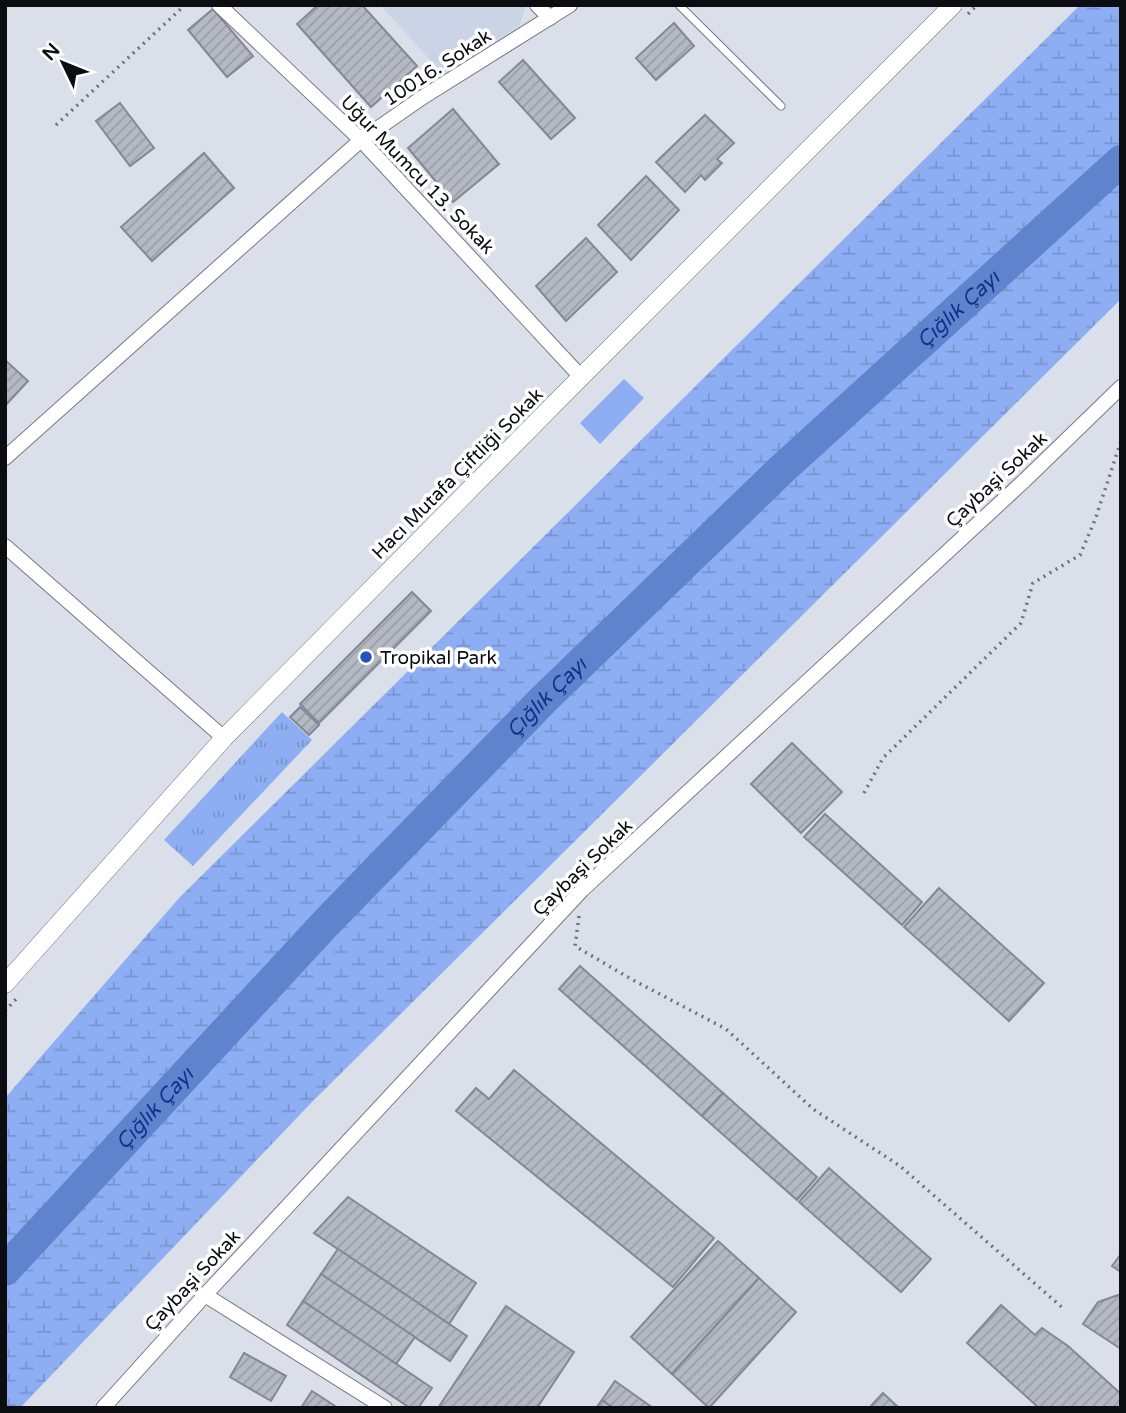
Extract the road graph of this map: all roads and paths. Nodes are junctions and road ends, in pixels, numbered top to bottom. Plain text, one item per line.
1 (185, 5) edge
2 (219, 5) edge
3 (537, 5) edge
4 (570, 5) edge
5 (679, 5) edge
6 (977, 5) edge
7 (960, 10) edge
8 (550, 18) junction
9 (781, 106) dead end
10 (56, 125) dead end
11 (361, 139) junction
12 (581, 377) junction
13 (1121, 387) edge
14 (1121, 441) edge
15 (5, 458) edge
16 (5, 546) edge
17 (225, 738) junction
18 (864, 793) dead end
19 (582, 890) junction
20 (5, 984) edge
21 (24, 990) dead end
22 (5, 1011) edge
23 (205, 1295) junction
24 (1064, 1308) dead end
25 (103, 1408) edge
26 (385, 1408) edge

1 - 10 path
2 - 11 street, Uğur Mumcu 13. Sokak
3 - 8 street
4 - 8 street, 10016. Sokak
5 - 9 lane
6 - 7 path
7 - 12 street, Hacı Mutafa Çiftliği Sokak
8 - 11 street, 10016. Sokak
11 - 12 street, Uğur Mumcu 13. Sokak
11 - 15 street, 10016. Sokak
12 - 17 street, Hacı Mutafa Çiftliği Sokak
13 - 19 street, Çaybaşi Sokak
14 - 18 path
16 - 17 street
17 - 20 street, Hacı Mutafa Çiftliği Sokak
19 - 23 street, Çaybaşi Sokak
19 - 24 path
21 - 22 path
23 - 25 street, Çaybaşi Sokak
23 - 26 street

